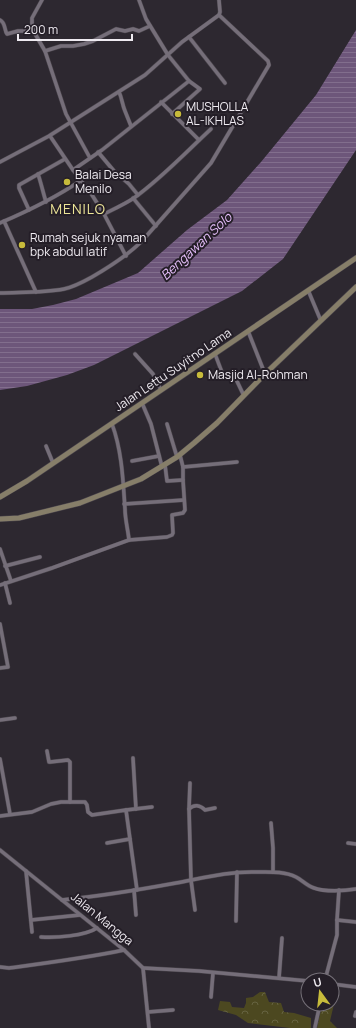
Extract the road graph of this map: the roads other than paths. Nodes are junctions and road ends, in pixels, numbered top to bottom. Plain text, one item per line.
1 (42, 0) edge
2 (139, 0) edge
3 (219, 0) edge
4 (219, 15) junction
5 (0, 20) edge
6 (150, 26) junction
7 (33, 31) junction
8 (189, 37) junction
9 (45, 51) junction
10 (168, 55) junction
11 (189, 81) junction
12 (225, 83) dead end
13 (118, 92) junction
14 (161, 102) junction
15 (172, 114) junction
16 (70, 122) junction
17 (131, 126) junction
18 (211, 129) dead end
19 (50, 136) junction
20 (199, 140) junction
21 (98, 152) junction
22 (90, 158) junction
23 (65, 159) junction
24 (0, 162) edge
25 (73, 170) junction
26 (38, 174) junction
27 (80, 181) junction
28 (138, 195) junction
29 (133, 198) junction
30 (46, 202) junction
31 (28, 210) junction
32 (104, 214) junction
33 (4, 221) junction
34 (0, 223) edge
35 (156, 226) junction
36 (126, 256) junction
37 (356, 258) edge
38 (356, 287) edge
39 (308, 290) junction
40 (36, 292) junction
41 (0, 293) edge
42 (321, 322) junction
43 (248, 331) junction
44 (136, 354) dead end
45 (215, 354) junction
46 (265, 374) junction
47 (161, 390) junction
48 (244, 396) junction
49 (142, 403) junction
50 (112, 424) junction
51 (167, 424) dead end
52 (46, 446) dead end
53 (159, 456) junction
54 (178, 456) junction
55 (132, 461) dead end
56 (237, 462) dead end
57 (53, 463) junction
58 (163, 466) junction
59 (183, 467) junction
60 (182, 480) junction
61 (124, 486) junction
62 (0, 497) edge
63 (184, 500) junction
64 (124, 504) junction
65 (0, 519) edge
66 (129, 540) junction
67 (0, 550) edge
68 (40, 557) dead end
69 (6, 566) junction
70 (11, 581) junction
71 (5, 583) junction
72 (0, 585) edge
73 (10, 603) dead end
74 (0, 624) edge
75 (0, 668) edge
76 (15, 718) dead end
77 (0, 720) edge
78 (47, 751) dead end
79 (132, 758) dead end
80 (0, 762) edge
81 (190, 783) dead end
82 (70, 802) junction
83 (152, 807) dead end
84 (215, 808) dead end
85 (136, 809) junction
86 (189, 809) junction
87 (126, 810) junction
88 (10, 814) junction
89 (0, 816) edge
90 (271, 823) dead end
91 (130, 839) junction
92 (107, 843) dead end
93 (348, 843) dead end
94 (356, 844) edge
95 (0, 850) edge
96 (26, 871) junction
97 (237, 872) junction
98 (273, 872) junction
99 (191, 880) junction
100 (356, 889) edge
101 (135, 890) junction
102 (339, 890) junction
103 (62, 900) junction
104 (195, 910) dead end
105 (80, 915) junction
106 (136, 915) dead end
107 (31, 920) junction
108 (337, 920) junction
109 (236, 921) dead end
110 (356, 922) edge
111 (97, 928) junction
112 (32, 932) dead end
113 (41, 937) dead end
114 (282, 938) dead end
115 (124, 950) junction
116 (0, 967) edge
117 (143, 968) junction
118 (213, 972) junction
119 (327, 972) edge
120 (279, 978) junction
121 (300, 980) edge
122 (340, 985) edge
123 (356, 987) edge
124 (211, 997) dead end
125 (173, 1010) dead end
126 (148, 1012) junction
127 (318, 1012) edge
128 (356, 1012) edge
129 (355, 1016) dead end
130 (315, 1026) dead end
131 (149, 1028) edge

1 - 7 street
2 - 6 street
3 - 4 street
4 - 8 street
4 - 35 street
5 - 7 street
6 - 9 street
6 - 10 street
7 - 9 street
8 - 10 street
8 - 12 street
9 - 16 street
10 - 11 street
10 - 13 street
11 - 14 street
11 - 15 street
13 - 16 street
13 - 17 street
14 - 15 street
14 - 17 street
15 - 20 street
16 - 19 street
16 - 22 street
17 - 21 street
18 - 20 street
19 - 23 street
19 - 24 street
20 - 28 street
21 - 22 street
21 - 28 street
22 - 25 street
23 - 25 street
23 - 26 street
25 - 27 street
26 - 30 street
26 - 31 street
27 - 30 street
27 - 32 street
28 - 29 street
29 - 32 street
29 - 35 street
30 - 31 street
31 - 33 street
32 - 36 street
33 - 34 street
33 - 40 street
35 - 36 street
36 - 40 street
37 - 39 main road, Jalan Lettu Suyitno Lama
38 - 42 main road
39 - 42 street
39 - 43 main road, Jalan Lettu Suyitno Lama
40 - 41 street
42 - 46 main road
43 - 45 main road, Jalan Lettu Suyitno Lama
43 - 46 street
44 - 47 street
45 - 47 main road, Jalan Lettu Suyitno Lama
45 - 48 street
46 - 48 main road
47 - 49 main road, Jalan Lettu Suyitno Lama
48 - 54 main road
49 - 50 main road, Jalan Lettu Suyitno Lama
49 - 53 street
50 - 57 main road, Jalan Lettu Suyitno Lama
50 - 61 street
51 - 54 street
52 - 57 street
53 - 55 street
53 - 58 street
54 - 58 main road
54 - 59 street
56 - 59 street
57 - 62 main road, Jalan Lettu Suyitno Lama
58 - 60 street
58 - 61 main road
59 - 60 street
60 - 63 street
61 - 64 street
61 - 65 main road
63 - 64 street
63 - 66 street
64 - 66 street
66 - 70 street
67 - 69 street
68 - 69 street
69 - 70 street
70 - 71 street
71 - 72 street
71 - 73 street
74 - 75 street
76 - 77 street
78 - 82 street
79 - 85 street
80 - 88 street
81 - 86 street
82 - 87 street
82 - 88 street
83 - 85 street
84 - 86 street
85 - 87 street
86 - 99 street
87 - 91 street
88 - 89 street
90 - 98 street
91 - 92 street
91 - 101 street
93 - 94 street
95 - 96 street, Jalan Mangga
96 - 103 street, Jalan Mangga
96 - 107 street
97 - 98 street
97 - 99 street
97 - 109 street
98 - 102 street
99 - 101 street
99 - 104 street
100 - 102 street
101 - 103 street
101 - 106 street
102 - 108 street
103 - 105 street, Jalan Mangga
105 - 107 street
105 - 111 street, Jalan Mangga
107 - 112 street
108 - 110 street
108 - 119 street
111 - 113 street
111 - 115 street, Jalan Mangga
114 - 120 street
115 - 116 street
115 - 117 street, Jalan Mangga
117 - 118 street
117 - 126 street
118 - 120 street
118 - 124 street
120 - 121 street
122 - 123 street
125 - 126 street
126 - 131 street
127 - 130 street
128 - 129 street

